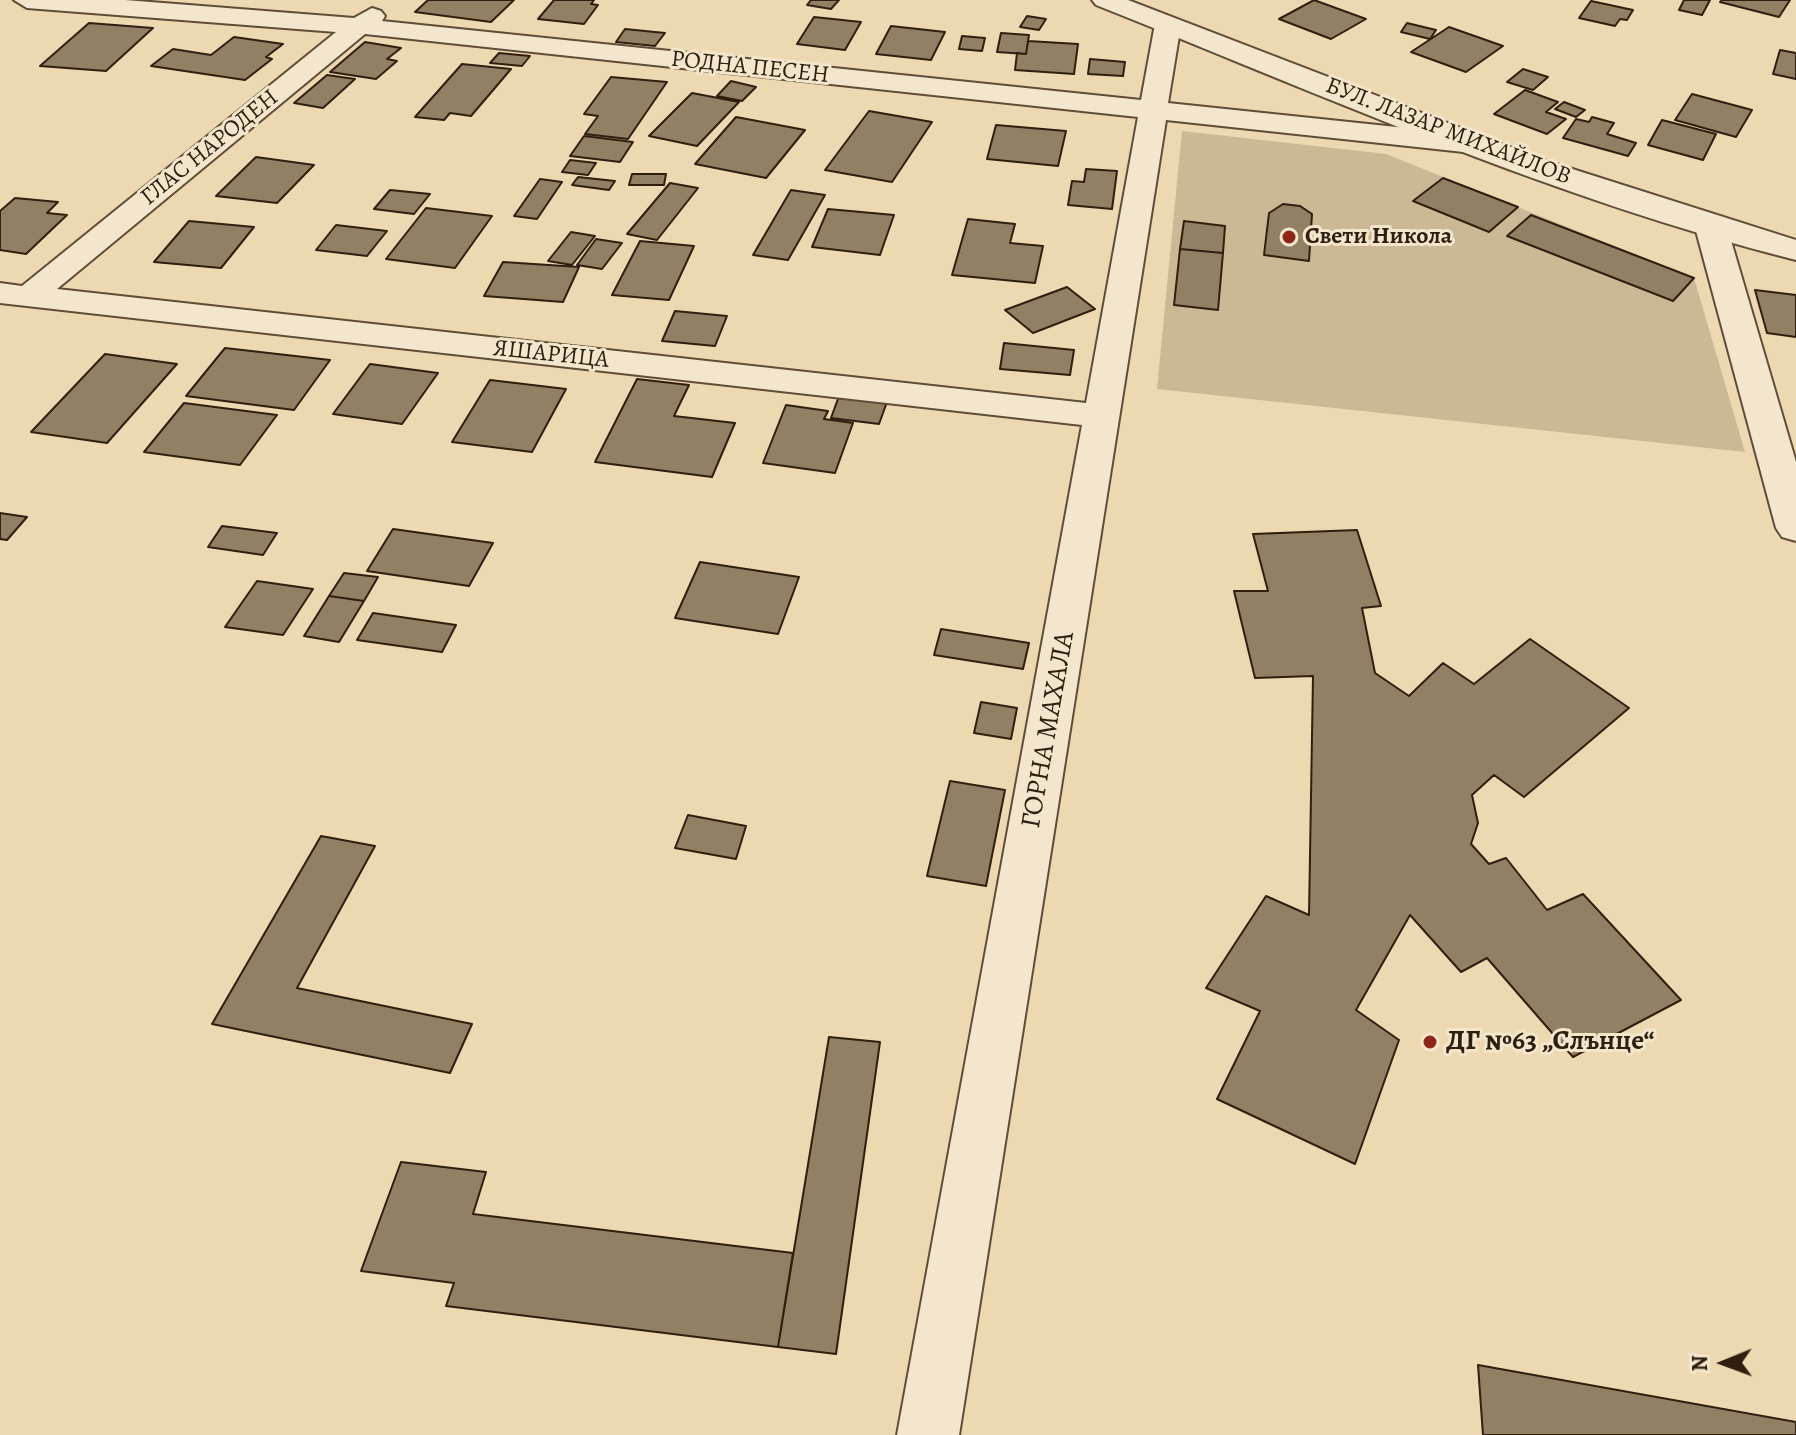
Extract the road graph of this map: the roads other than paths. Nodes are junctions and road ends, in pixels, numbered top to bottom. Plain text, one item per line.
1 (27, 0) edge
2 (392, 0) edge
3 (1105, 0) edge
4 (1168, 24) junction
5 (360, 26) junction
6 (1153, 111) junction
7 (1473, 144) junction
8 (1711, 227) junction
9 (1796, 250) edge
10 (14, 295) edge
11 (1103, 416) junction
12 (1796, 528) edge
13 (928, 1435) edge

1 - 5 street, РОДНА ПЕСЕН
2 - 5 street, ГЛАС НАРОДЕН
3 - 4 street, БУЛ. ЛАЗАР МИХАЙЛОВ
4 - 6 street, ГОРНА МАХАЛА
4 - 7 street, БУЛ. ЛАЗАР МИХАЙЛОВ
5 - 6 street, РОДНА ПЕСЕН
5 - 10 street, ГЛАС НАРОДЕН
6 - 7 street, РОДНА ПЕСЕН
6 - 11 street, ГОРНА МАХАЛА
7 - 8 street, БУЛ. ЛАЗАР МИХАЙЛОВ
8 - 9 street, БУЛ. ЛАЗАР МИХАЙЛОВ
8 - 12 street
10 - 11 street, ЯШАРИЦА
11 - 13 street, ГОРНА МАХАЛА

